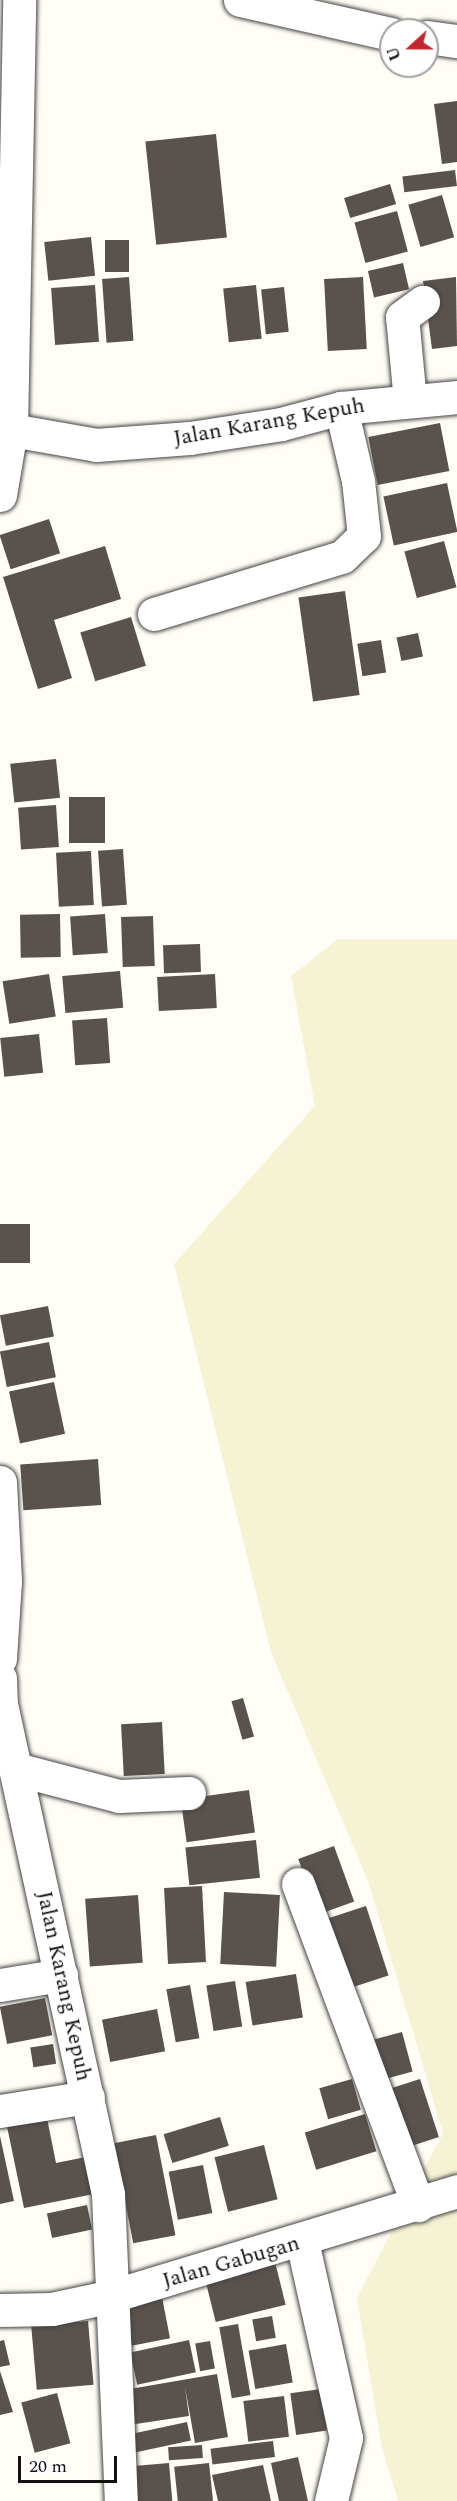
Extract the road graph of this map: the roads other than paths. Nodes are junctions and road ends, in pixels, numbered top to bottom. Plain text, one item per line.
1 (19, 0) edge
2 (240, 0) edge
3 (379, 31) edge
4 (439, 39) edge
5 (457, 41) edge
6 (423, 302) dead end
7 (457, 397) edge
8 (410, 401) junction
9 (341, 408) junction
10 (5, 429) edge
11 (0, 495) edge
12 (154, 614) dead end
13 (0, 1482) edge
14 (3, 1524) edge
15 (0, 1659) edge
16 (0, 1678) edge
17 (16, 1769) junction
18 (189, 1793) dead end
19 (298, 1884) dead end
20 (61, 1975) junction
21 (0, 1984) edge
22 (88, 2097) junction
23 (0, 2111) edge
24 (457, 2191) edge
25 (418, 2205) junction
26 (302, 2241) junction
27 (112, 2296) junction
28 (0, 2310) edge
29 (121, 2501) edge
30 (331, 2501) edge

1 - 10 street
2 - 3 street
4 - 5 street
6 - 8 street
7 - 8 street, Jalan Karang Kepuh
8 - 9 street, Jalan Karang Kepuh
9 - 10 street, Jalan Karang Kepuh
9 - 12 street
10 - 11 street
13 - 14 street
14 - 15 street
16 - 17 street, Jalan Karang Kepuh
17 - 18 street
17 - 20 street, Jalan Karang Kepuh
19 - 25 street
20 - 21 street
20 - 22 street, Jalan Karang Kepuh
22 - 23 street
22 - 27 street, Jalan Karang Kepuh
24 - 25 street, Jalan Gabugan
25 - 26 street, Jalan Gabugan
26 - 27 street, Jalan Gabugan
26 - 30 street
27 - 28 street, Jalan Gabugan
27 - 29 street, Jalan Karang Kepuh

